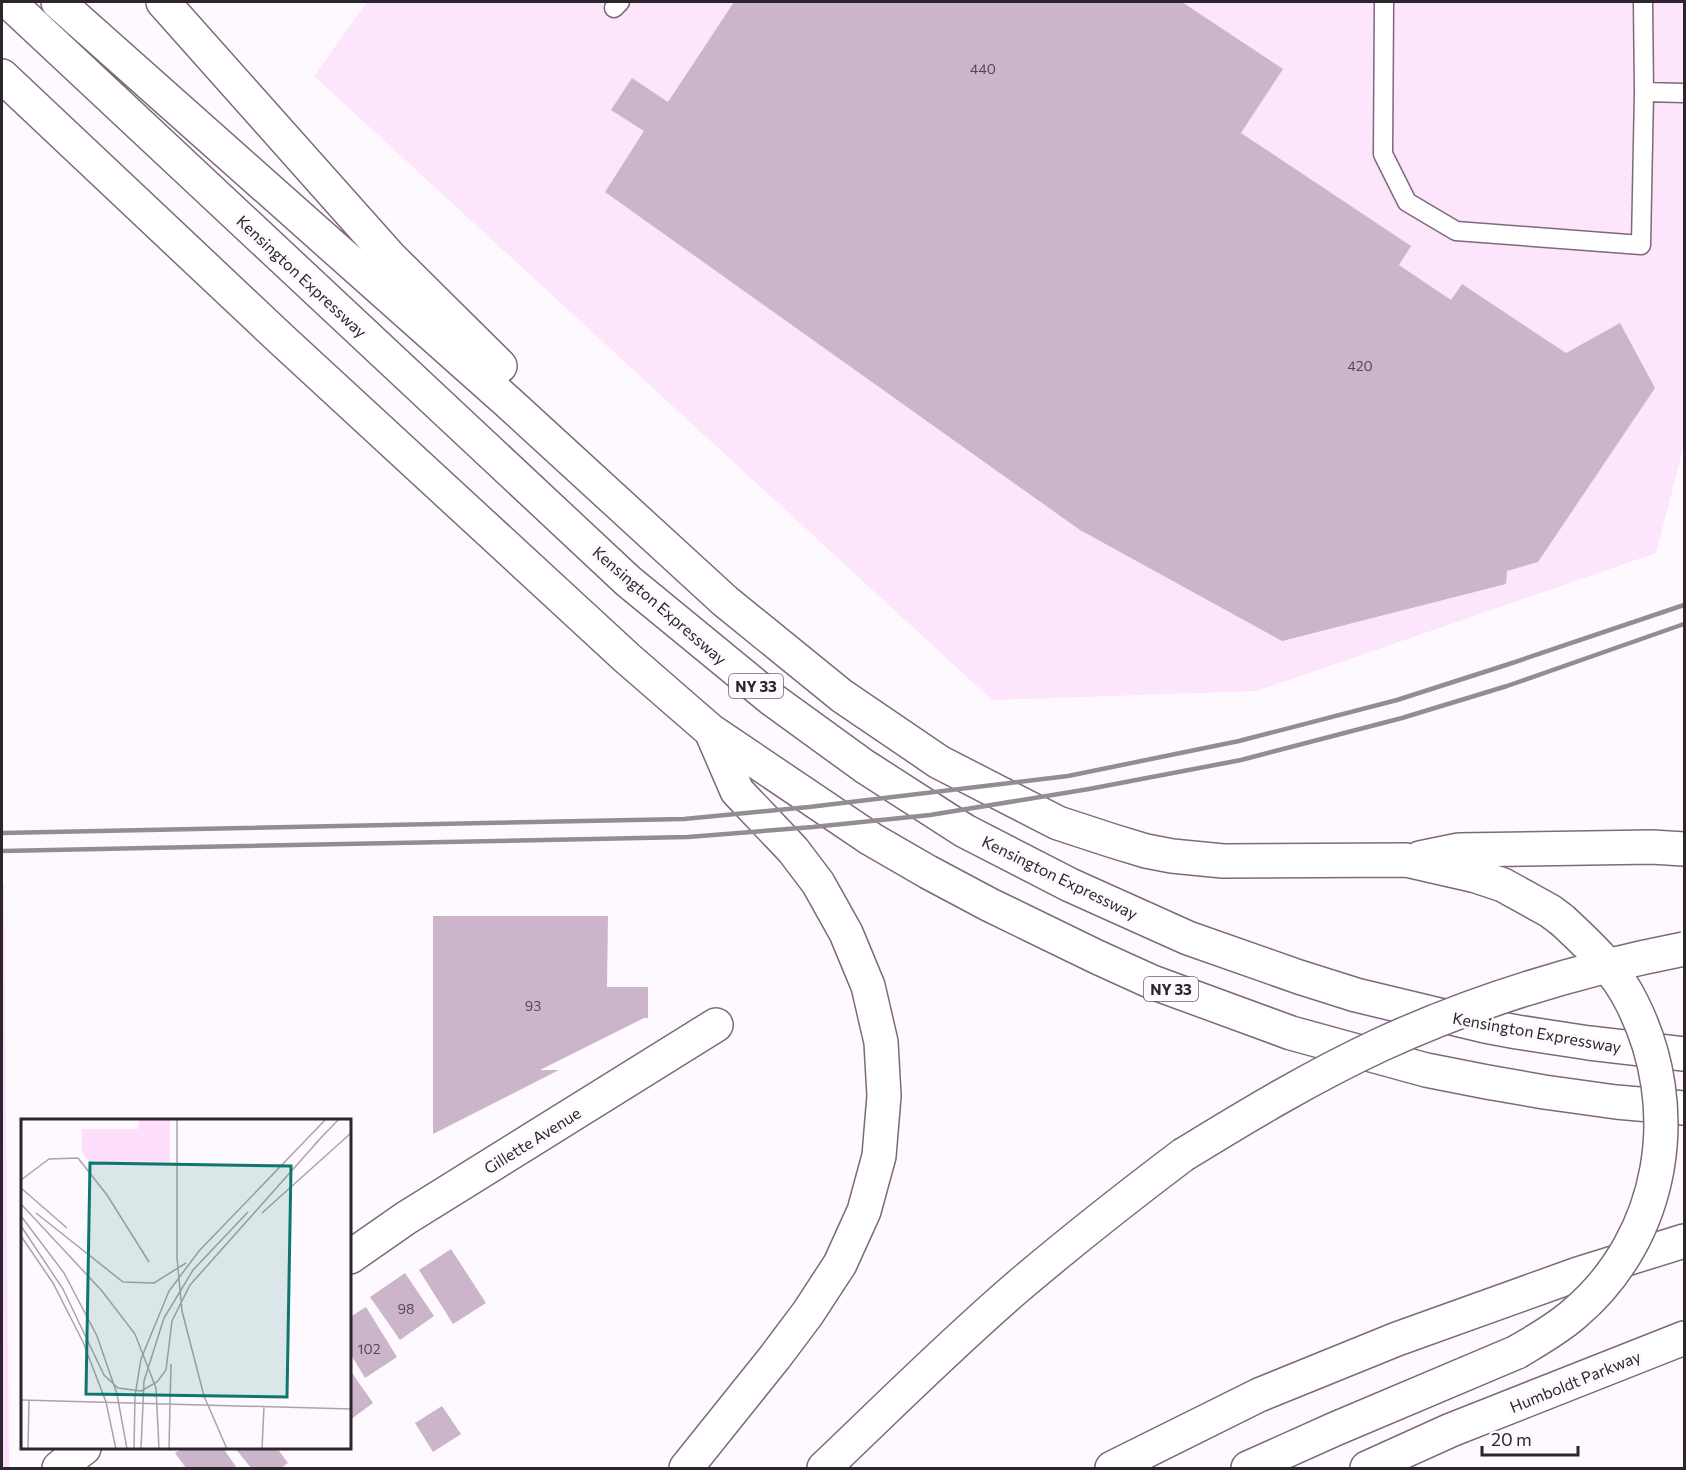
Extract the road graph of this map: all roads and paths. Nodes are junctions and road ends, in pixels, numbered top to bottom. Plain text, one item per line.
1 (9, 2) edge
2 (58, 2) edge
3 (162, 2) edge
4 (1384, 2) edge
5 (1643, 2) edge
6 (2, 76) edge
7 (1644, 92) junction
8 (1684, 93) edge
9 (555, 445) junction
10 (711, 731) junction
11 (1684, 849) edge
12 (1406, 860) junction
13 (1684, 949) edge
14 (716, 1024) dead end
15 (1684, 1054) edge
16 (1684, 1108) edge
17 (1684, 1241) edge
18 (351, 1256) edge
19 (1684, 1338) edge
20 (83, 1449) edge
21 (59, 1468) edge
22 (686, 1468) edge
23 (824, 1468) edge
24 (1112, 1468) edge
25 (1248, 1468) edge
26 (1367, 1468) edge

1 - 15 main road, Kensington Expressway / NY 33
2 - 9 main road
3 - 9 main road
4 - 7 lane
5 - 7 lane
6 - 10 main road, NY 33
7 - 8 lane
9 - 12 main road
10 - 16 main road, NY 33
10 - 22 main road
11 - 12 main road
12 - 25 main road, bridge
13 - 23 main road, bridge
14 - 18 main road, Gillette Avenue
17 - 24 main road
19 - 26 main road, Humboldt Parkway
20 - 21 main road

